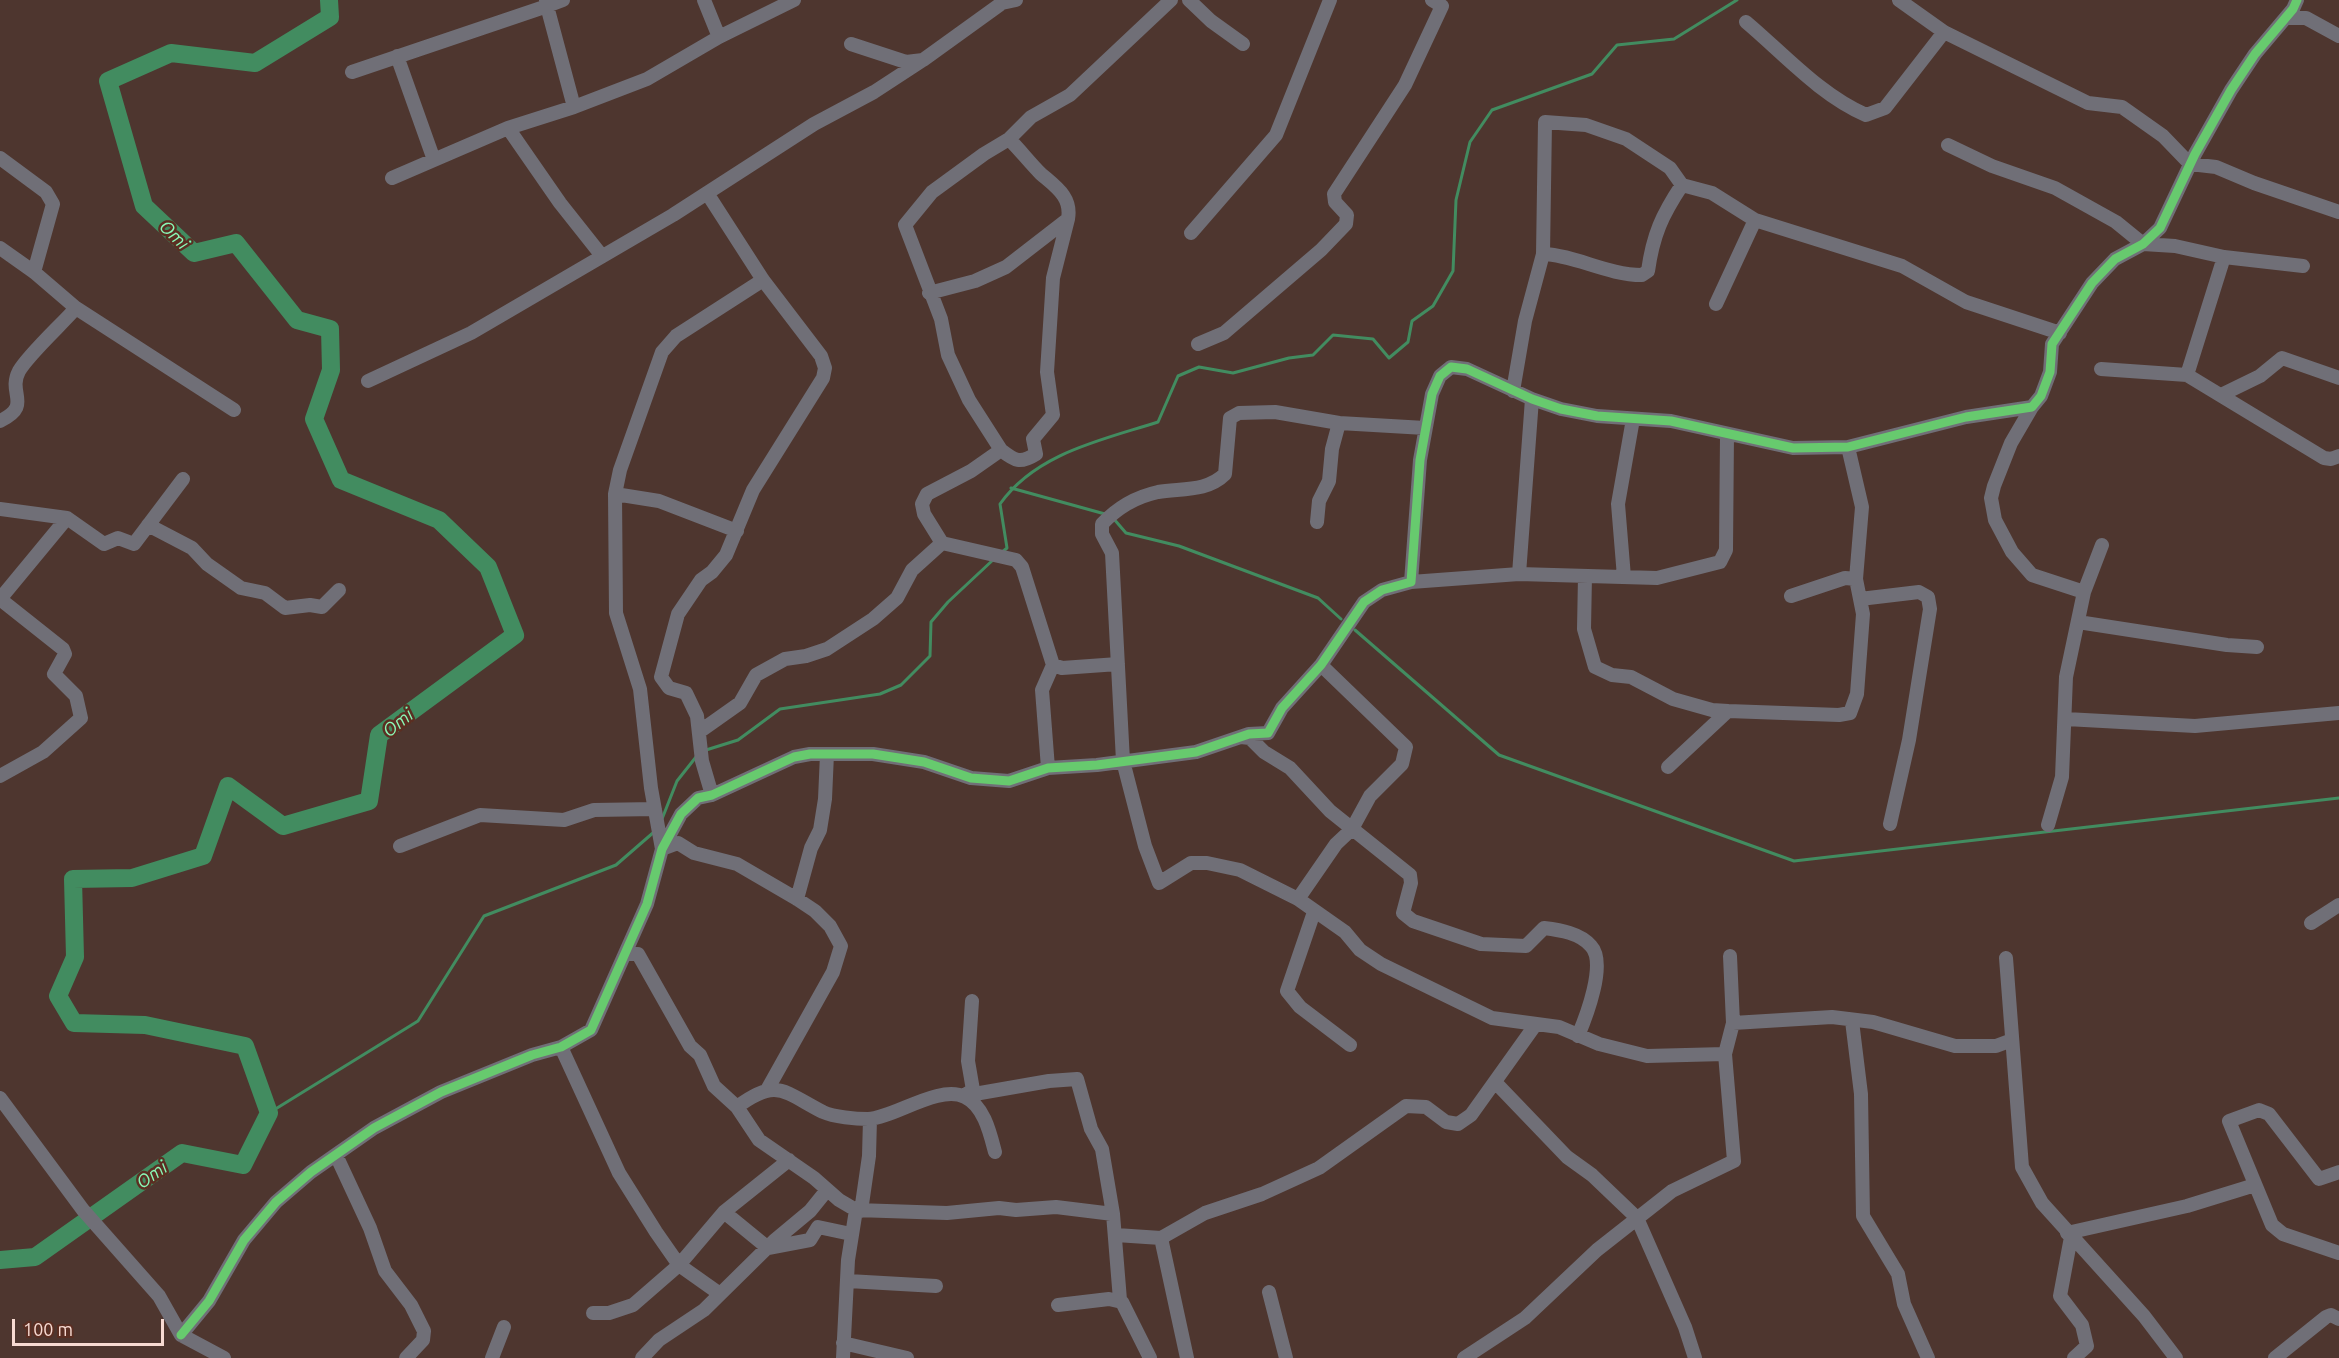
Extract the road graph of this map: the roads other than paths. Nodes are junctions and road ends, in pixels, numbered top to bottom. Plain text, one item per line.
1 (563, 0) edge
2 (704, 0) edge
3 (794, 0) edge
4 (1016, 0) edge
5 (1171, 0) edge
6 (1189, 0) edge
7 (1330, 0) edge
8 (1432, 0) edge
9 (1899, 0) edge
10 (2297, 0) edge
11 (546, 3) edge
12 (2287, 18) junction
13 (1746, 22) dead end
14 (1944, 32) junction
15 (2339, 36) edge
16 (719, 38) junction
17 (851, 44) dead end
18 (1243, 44) dead end
19 (397, 56) junction
20 (923, 60) junction
21 (352, 72) dead end
22 (574, 107) junction
23 (508, 128) junction
24 (1009, 139) junction
25 (1948, 145) dead end
26 (0, 158) edge
27 (434, 160) junction
28 (2190, 164) junction
29 (392, 178) dead end
30 (1682, 185) junction
31 (707, 193) junction
32 (2339, 212) edge
33 (1068, 219) junction
34 (1755, 220) junction
35 (1191, 233) dead end
36 (2143, 244) junction
37 (0, 248) edge
38 (1543, 254) junction
39 (602, 256) junction
40 (2224, 257) junction
41 (2303, 266) dead end
42 (34, 272) junction
43 (763, 279) junction
44 (929, 293) junction
45 (1716, 304) dead end
46 (76, 308) junction
47 (2060, 333) junction
48 (1198, 344) dead end
49 (2101, 369) dead end
50 (2187, 375) junction
51 (2339, 378) edge
52 (368, 381) dead end
53 (1513, 391) junction
54 (2221, 396) junction
55 (1532, 399) junction
56 (2032, 406) junction
57 (234, 410) dead end
58 (1632, 419) junction
59 (0, 421) edge
60 (1340, 423) junction
61 (1425, 428) junction
62 (1727, 435) junction
63 (1848, 447) junction
64 (1001, 450) junction
65 (2339, 456) edge
66 (183, 479) dead end
67 (615, 494) junction
68 (0, 509) edge
69 (67, 518) junction
70 (1317, 522) dead end
71 (148, 525) junction
72 (737, 531) junction
73 (942, 543) junction
74 (2102, 545) dead end
75 (1519, 574) junction
76 (1585, 576) junction
77 (1624, 577) junction
78 (1856, 579) junction
79 (1411, 582) junction
80 (339, 590) dead end
81 (2084, 592) junction
82 (1791, 596) dead end
83 (0, 599) edge
84 (1860, 599) junction
85 (2078, 622) junction
86 (2257, 647) dead end
87 (1118, 664) junction
88 (1053, 665) junction
89 (1321, 665) junction
90 (1728, 711) junction
91 (2339, 713) edge
92 (2066, 719) junction
93 (699, 732) junction
94 (1241, 737) junction
95 (827, 754) junction
96 (1123, 761) junction
97 (1668, 767) dead end
98 (1048, 768) junction
99 (0, 776) edge
100 (712, 795) junction
101 (655, 809) junction
102 (1890, 824) dead end
103 (2048, 825) dead end
104 (1352, 829) junction
105 (400, 846) dead end
106 (662, 849) junction
107 (797, 899) junction
108 (1298, 899) junction
109 (2339, 905) edge
110 (1314, 912) junction
111 (2311, 922) dead end
112 (626, 954) junction
113 (1730, 956) dead end
114 (2006, 958) dead end
115 (972, 1001) dead end
116 (1852, 1021) junction
117 (1733, 1023) junction
118 (1536, 1024) junction
119 (1578, 1036) junction
120 (2012, 1040) junction
121 (1350, 1045) dead end
122 (561, 1047) junction
123 (1725, 1054) junction
124 (1495, 1082) junction
125 (767, 1090) junction
126 (963, 1096) junction
127 (0, 1098) edge
128 (737, 1107) junction
129 (870, 1119) junction
130 (995, 1152) dead end
131 (336, 1155) junction
132 (789, 1160) junction
133 (2339, 1172) edge
134 (2255, 1185) junction
135 (827, 1190) junction
136 (858, 1210) junction
137 (724, 1212) junction
138 (1113, 1214) junction
139 (1637, 1218) junction
140 (851, 1234) junction
141 (1116, 1235) junction
142 (2069, 1235) junction
143 (1161, 1239) junction
144 (768, 1248) junction
145 (2339, 1253) edge
146 (679, 1265) junction
147 (848, 1281) junction
148 (936, 1286) dead end
149 (1269, 1292) dead end
150 (720, 1294) junction
151 (1120, 1300) junction
152 (1058, 1305) dead end
153 (593, 1313) dead end
154 (2339, 1319) edge
155 (504, 1327) dead end
156 (181, 1335) junction
157 (843, 1343) junction
158 (224, 1358) edge
159 (406, 1358) edge
160 (492, 1358) edge
161 (642, 1358) edge
162 (843, 1358) edge
163 (908, 1358) edge
164 (1150, 1358) edge
165 (1187, 1358) edge
166 (1286, 1358) edge
167 (1467, 1358) edge
168 (1695, 1358) edge
169 (1928, 1358) edge
170 (2074, 1358) edge
171 (2176, 1358) edge
172 (2275, 1358) edge

1 - 11 street
2 - 16 street
3 - 16 street
4 - 20 street
5 - 24 street
6 - 18 street
7 - 35 street
8 - 48 street
9 - 14 street
10 - 12 street
11 - 19 street
11 - 22 street
12 - 15 street
12 - 28 street
13 - 14 street
14 - 28 street
16 - 22 street
17 - 20 street
19 - 21 street
19 - 27 street
20 - 31 street
22 - 23 street
23 - 27 street
23 - 39 street
24 - 33 street
24 - 44 street
25 - 36 street
26 - 42 street
27 - 29 street
28 - 32 street
28 - 36 street
30 - 34 street
30 - 38 street
30 - 38 street
31 - 39 street
31 - 43 street
33 - 44 street
33 - 64 street
34 - 45 street
34 - 47 street
36 - 40 street
36 - 47 street
37 - 42 street
38 - 53 street
39 - 52 street
40 - 41 street
40 - 50 street
42 - 46 street
43 - 67 street
43 - 72 street
44 - 64 street
46 - 57 street
46 - 59 street
47 - 56 street
49 - 50 street
50 - 54 street
51 - 54 street
53 - 55 street
53 - 61 street
54 - 65 street
55 - 58 street
55 - 75 street
56 - 63 street
56 - 81 street
58 - 62 street
58 - 77 street
60 - 61 street
60 - 70 street
60 - 87 street
61 - 79 street
62 - 63 street
62 - 77 street
63 - 78 street
64 - 73 street
66 - 71 street
67 - 72 street
67 - 101 street
68 - 69 street
69 - 71 street
69 - 83 street
71 - 80 street
72 - 93 street
73 - 88 street
73 - 93 street
74 - 81 street
75 - 76 street
75 - 79 street
76 - 77 street
76 - 90 street
78 - 82 street
78 - 84 street
79 - 89 street
81 - 85 street
83 - 99 street
84 - 90 street
84 - 102 street
85 - 86 street
85 - 92 street
87 - 88 street
87 - 96 street
88 - 98 street
89 - 94 street
89 - 104 street
90 - 97 street
91 - 92 street
92 - 103 street
93 - 100 street
94 - 96 street
94 - 104 street
95 - 98 street
95 - 100 street
95 - 107 street
96 - 98 street
96 - 108 street
100 - 106 street
101 - 105 street
101 - 106 street
104 - 108 street
104 - 119 street
106 - 107 street
106 - 112 street
107 - 125 street
108 - 110 street
109 - 111 street
110 - 118 street
110 - 121 street
112 - 122 street
112 - 128 street
113 - 117 street
114 - 120 street
115 - 126 street
116 - 117 street
116 - 120 street
116 - 169 street
117 - 123 street
118 - 119 street
118 - 124 street
119 - 123 street
120 - 142 street
122 - 131 street
122 - 146 street
123 - 139 street
124 - 139 street
124 - 143 street
125 - 128 street
125 - 129 street
126 - 129 street
126 - 130 street
126 - 138 street
127 - 156 street
128 - 132 street
129 - 136 street
131 - 156 street
131 - 159 street
132 - 135 street
132 - 137 street
133 - 134 street
134 - 142 street
134 - 145 street
135 - 136 street
135 - 144 street
136 - 138 street
136 - 140 street
137 - 144 street
137 - 146 street
138 - 141 street
139 - 167 street
139 - 168 street
140 - 144 street
140 - 147 street
141 - 143 street
141 - 151 street
142 - 170 street
142 - 171 street
143 - 165 street
144 - 150 street
146 - 150 street
146 - 153 street
147 - 148 street
147 - 157 street
149 - 166 street
150 - 161 street
151 - 152 street
151 - 164 street
154 - 172 street
155 - 160 street
156 - 158 street
157 - 162 street
157 - 163 street

